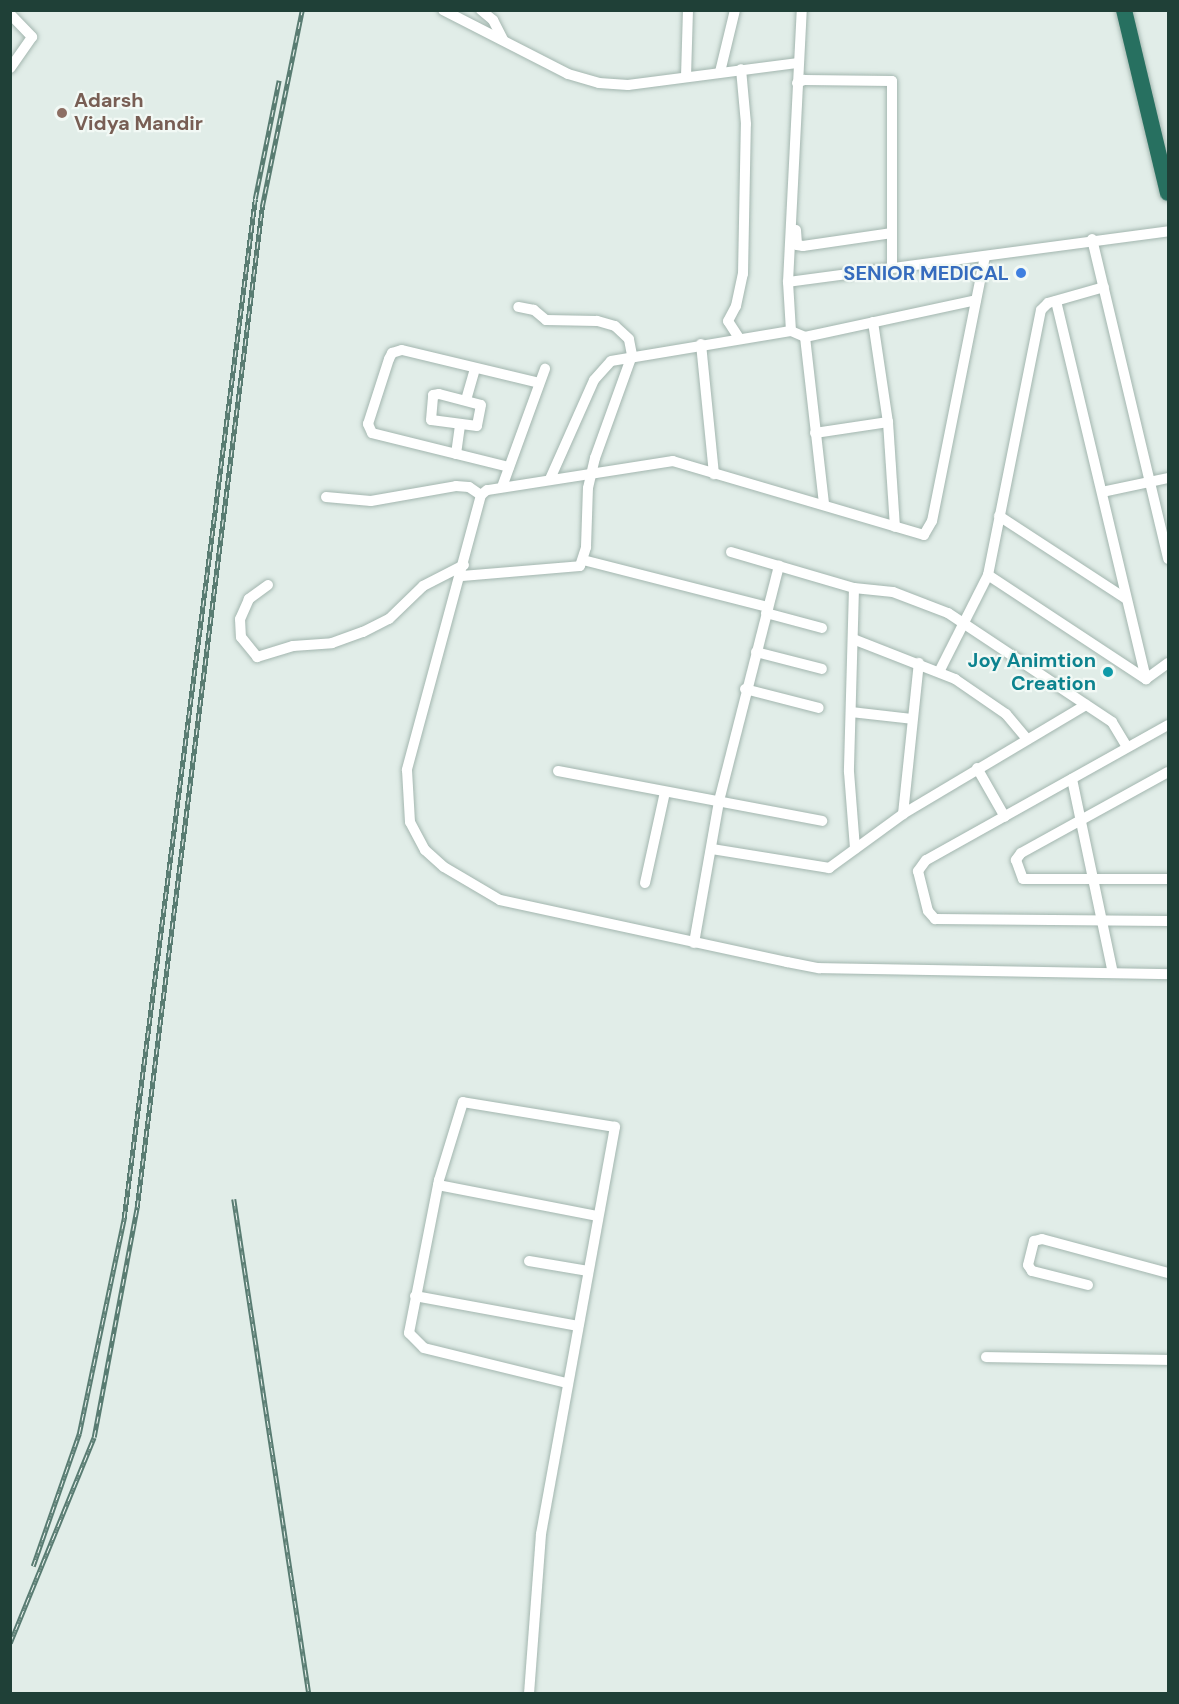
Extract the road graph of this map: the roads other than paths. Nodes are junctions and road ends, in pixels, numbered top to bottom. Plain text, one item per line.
1 (443, 10) edge
2 (453, 10) edge
3 (481, 10) edge
4 (688, 10) edge
5 (735, 10) edge
6 (802, 10) edge
7 (1124, 10) edge
8 (10, 14) edge
9 (506, 42) junction
10 (798, 63) junction
11 (10, 68) edge
12 (741, 69) junction
13 (720, 72) junction
14 (686, 77) junction
15 (796, 83) junction
16 (798, 122) dead end
17 (1168, 193) edge
18 (1168, 231) edge
19 (892, 233) junction
20 (1092, 239) junction
21 (985, 256) junction
22 (892, 267) junction
23 (788, 282) junction
24 (1104, 287) junction
25 (976, 300) junction
26 (1056, 301) junction
27 (518, 307) dead end
28 (873, 322) junction
29 (791, 331) junction
30 (805, 337) junction
31 (739, 338) junction
32 (701, 345) junction
33 (632, 356) junction
34 (475, 368) junction
35 (545, 369) dead end
36 (539, 383) junction
37 (466, 400) junction
38 (888, 422) junction
39 (460, 425) junction
40 (815, 433) junction
41 (456, 454) junction
42 (508, 467) junction
43 (591, 472) junction
44 (714, 474) junction
45 (1168, 478) edge
46 (550, 479) junction
47 (1150, 481) junction
48 (502, 487) junction
49 (1102, 492) junction
50 (481, 495) junction
51 (327, 497) dead end
52 (824, 504) junction
53 (999, 516) junction
54 (895, 527) junction
55 (731, 552) dead end
56 (1168, 559) edge
57 (583, 560) junction
58 (779, 566) junction
59 (463, 570) junction
60 (988, 575) junction
61 (268, 585) dead end
62 (854, 588) junction
63 (1125, 598) junction
64 (766, 610) junction
65 (966, 624) junction
66 (822, 628) dead end
67 (853, 639) junction
68 (756, 652) junction
69 (919, 663) junction
70 (1168, 663) edge
71 (822, 669) dead end
72 (940, 670) junction
73 (1146, 679) junction
74 (745, 689) junction
75 (1086, 705) junction
76 (819, 708) dead end
77 (851, 712) junction
78 (912, 719) junction
79 (1168, 725) edge
80 (1027, 739) junction
81 (1127, 747) junction
82 (977, 768) junction
83 (558, 771) dead end
84 (1168, 772) edge
85 (1072, 779) junction
86 (665, 792) junction
87 (719, 801) junction
88 (903, 814) junction
89 (1005, 817) junction
90 (822, 821) dead end
91 (1081, 821) junction
92 (712, 849) junction
93 (855, 849) junction
94 (1093, 879) junction
95 (1168, 879) edge
96 (645, 883) dead end
97 (1102, 920) junction
98 (1168, 921) edge
99 (694, 943) junction
100 (1113, 973) junction
101 (1168, 974) edge
102 (438, 1185) junction
103 (598, 1216) junction
104 (529, 1261) dead end
105 (588, 1271) junction
106 (1168, 1273) edge
107 (1088, 1285) dead end
108 (415, 1296) junction
109 (578, 1326) junction
110 (986, 1357) dead end
111 (1168, 1360) edge
112 (567, 1383) junction
113 (529, 1694) edge

1 - 9 street
2 - 9 street
3 - 9 street
4 - 14 street
5 - 13 street
6 - 10 street
7 - 17 highway
8 - 11 street
9 - 14 street
10 - 12 street
10 - 15 street
12 - 13 street
12 - 31 street
13 - 14 street
15 - 19 street
15 - 23 street
16 - 19 street
18 - 20 street
19 - 22 street
20 - 21 street
20 - 24 street
21 - 22 street
21 - 25 street
22 - 23 street
23 - 29 street
24 - 26 street
24 - 47 street
25 - 28 street
25 - 54 street
26 - 49 street
26 - 53 street
27 - 33 street
28 - 30 street
28 - 38 street
29 - 30 street
29 - 31 street
30 - 40 street
31 - 32 street
32 - 33 street
32 - 44 street
33 - 43 street
33 - 46 street
34 - 36 street
34 - 37 street
34 - 41 street
35 - 36 street
36 - 42 street
37 - 39 street
37 - 39 street
38 - 40 street
38 - 54 street
39 - 41 street
40 - 52 street
41 - 42 street
42 - 48 street
43 - 44 street
43 - 46 street
43 - 57 street
44 - 52 street
45 - 47 street
46 - 48 street
47 - 49 street
47 - 56 street
48 - 50 street
49 - 63 street
50 - 51 street
50 - 59 street
52 - 54 street
53 - 60 street
53 - 63 street
55 - 58 street
57 - 59 street
57 - 64 street
58 - 62 street
58 - 64 street
59 - 61 street
59 - 99 street
60 - 65 street
60 - 73 street
62 - 65 street
62 - 67 street
63 - 73 street
64 - 66 street
64 - 68 street
65 - 72 street
65 - 75 street
67 - 69 street
67 - 77 street
68 - 71 street
68 - 74 street
69 - 72 street
69 - 78 street
70 - 73 street
72 - 80 street
74 - 76 street
74 - 87 street
75 - 80 street
75 - 81 street
77 - 78 street
77 - 93 street
78 - 88 street
79 - 81 street
80 - 82 street
81 - 85 street
82 - 88 street
82 - 89 street
83 - 86 street
84 - 91 street
85 - 89 street
85 - 91 street
86 - 87 street
86 - 96 street
87 - 90 street
87 - 92 street
88 - 93 street
89 - 97 street
91 - 94 street
91 - 94 street
92 - 93 street
92 - 99 street
94 - 95 street
94 - 97 street
97 - 98 street
97 - 100 street
99 - 100 street
100 - 101 street
102 - 103 street
102 - 103 street
102 - 108 street
103 - 105 street
104 - 105 street
105 - 109 street
106 - 107 street
108 - 109 street
108 - 112 street
109 - 112 street
110 - 111 street
112 - 113 street

